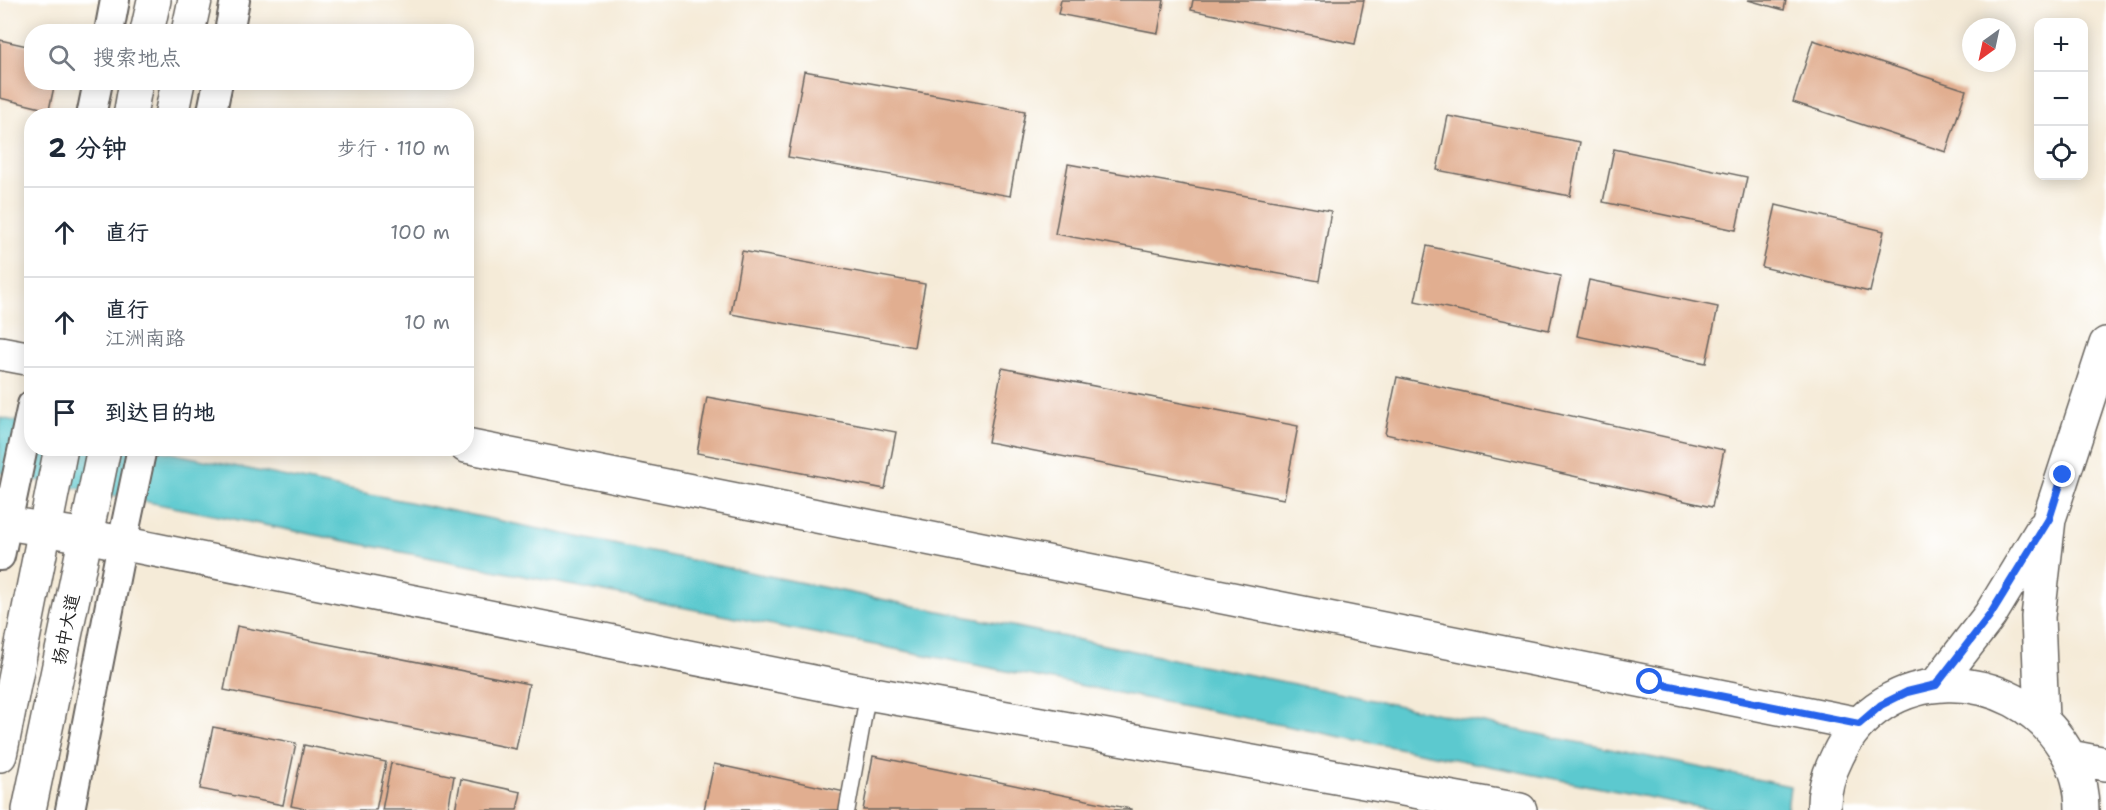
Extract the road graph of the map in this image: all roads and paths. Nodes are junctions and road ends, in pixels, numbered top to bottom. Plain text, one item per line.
1 (115, 0) edge
2 (154, 0) edge
3 (195, 0) edge
4 (235, 0) edge
5 (110, 24) edge
6 (149, 24) edge
7 (190, 24) edge
8 (230, 24) edge
9 (96, 90) edge
10 (135, 90) edge
11 (176, 90) edge
12 (216, 90) edge
13 (93, 108) edge
14 (131, 108) edge
15 (173, 108) edge
16 (213, 108) edge
17 (2106, 344) edge
18 (0, 353) edge
19 (24, 358) edge
20 (24, 438) edge
21 (474, 448) edge
22 (59, 456) edge
23 (102, 456) edge
24 (140, 456) edge
25 (2049, 519) junction
26 (4, 522) edge
27 (45, 530) junction
28 (86, 536) junction
29 (122, 543) junction
30 (0, 556) edge
31 (1936, 685) junction
32 (868, 693) junction
33 (2042, 720) junction
34 (1859, 724) junction
35 (0, 755) edge
36 (2070, 758) junction
37 (2106, 764) edge
38 (29, 810) edge
39 (70, 810) edge
40 (847, 810) edge
41 (1520, 810) edge
42 (1824, 810) edge
43 (2082, 810) edge

1 - 5 street
2 - 6 street
3 - 7 street
4 - 8 street
9 - 13 street
10 - 14 street
11 - 15 street
12 - 16 street
17 - 25 street
18 - 19 street
20 - 26 street
21 - 34 street
22 - 27 street
23 - 28 street, 扬中大道
24 - 29 street
25 - 31 street
25 - 33 street
26 - 27 street
26 - 30 street
27 - 28 street
27 - 35 street
28 - 29 street
28 - 38 street, 扬中大道
29 - 32 street
29 - 39 street
31 - 33 street
31 - 34 street
32 - 40 lane
32 - 41 street
33 - 36 street
34 - 42 street
36 - 37 street
36 - 43 street

